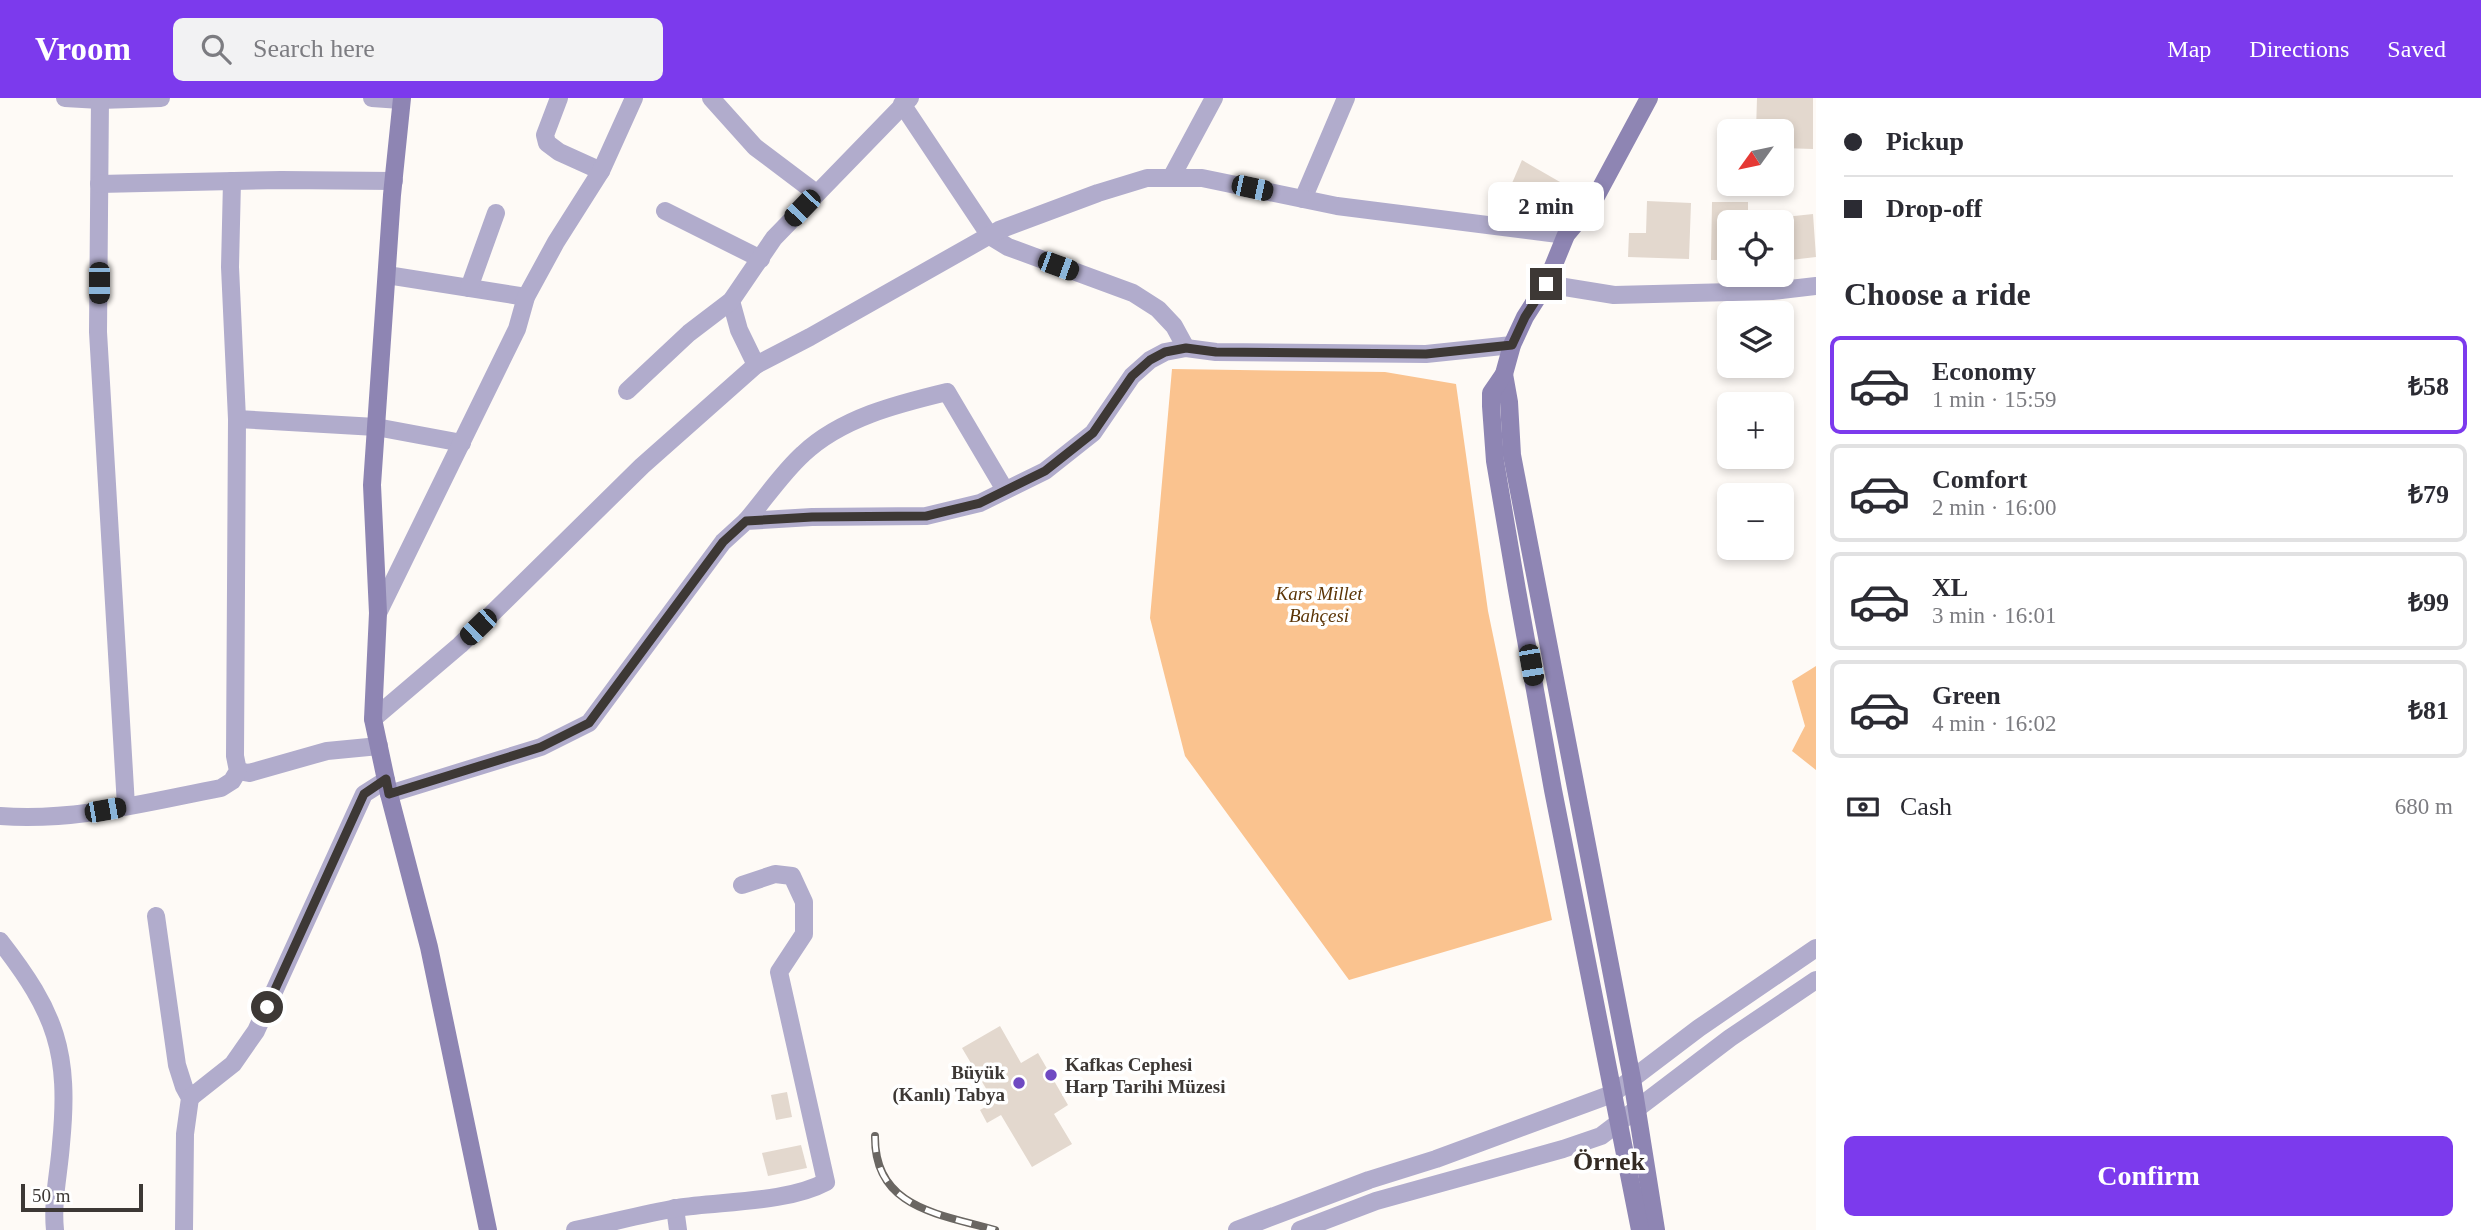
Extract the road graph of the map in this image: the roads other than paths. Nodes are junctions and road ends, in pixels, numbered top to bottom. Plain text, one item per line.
1 (65, 98) edge
2 (161, 98) edge
3 (372, 98) edge
4 (559, 98) edge
5 (634, 98) edge
6 (711, 98) edge
7 (1214, 98) edge
8 (1346, 98) edge
9 (1649, 98) edge
10 (100, 99) edge
11 (402, 99) edge
12 (906, 101) edge
13 (601, 171) junction
14 (1171, 178) junction
15 (232, 181) junction
16 (394, 181) junction
17 (99, 184) junction
18 (816, 193) junction
19 (1303, 199) junction
20 (664, 211) dead end
21 (496, 213) dead end
22 (1566, 235) junction
23 (990, 236) junction
24 (761, 259) junction
25 (387, 275) junction
26 (1546, 284) junction
27 (1816, 286) edge
28 (469, 288) junction
29 (526, 297) junction
30 (731, 301) junction
31 (1512, 345) junction
32 (1186, 348) junction
33 (756, 365) junction
34 (1504, 374) junction
35 (626, 391) dead end
36 (237, 419) junction
37 (376, 427) junction
38 (462, 443) junction
39 (1005, 490) junction
40 (746, 521) junction
41 (378, 612) junction
42 (373, 719) junction
43 (379, 746) junction
44 (238, 771) junction
45 (387, 787) junction
46 (126, 806) junction
47 (0, 816) edge
48 (742, 885) dead end
49 (156, 916) dead end
50 (0, 941) edge
51 (1816, 948) edge
52 (1816, 980) edge
53 (1632, 1079) junction
54 (1612, 1094) junction
55 (190, 1098) junction
56 (1637, 1109) junction
57 (1618, 1123) junction
58 (675, 1208) junction
59 (1255, 1226) edge
60 (55, 1230) edge
61 (184, 1230) edge
62 (488, 1230) edge
63 (575, 1230) edge
64 (678, 1230) edge
65 (1237, 1230) edge
66 (1300, 1230) edge
67 (1640, 1230) edge
68 (1656, 1230) edge

1 - 10 street
2 - 10 street
3 - 11 street
4 - 13 street
5 - 13 street
6 - 18 street
7 - 14 street
8 - 19 street
9 - 22 street
10 - 17 street
11 - 16 street
12 - 18 street
12 - 23 street
13 - 29 street
14 - 19 street
14 - 23 street
15 - 16 street
15 - 17 street
15 - 36 street
16 - 25 street
17 - 46 street
18 - 24 street
19 - 22 street
20 - 24 street
21 - 28 street
22 - 26 street
23 - 32 street
23 - 33 street
24 - 30 street
25 - 28 street
25 - 37 street
26 - 27 street
26 - 31 street
28 - 29 street
29 - 38 street
30 - 33 street
30 - 35 street
31 - 32 street
31 - 34 street
32 - 39 street
33 - 42 street
34 - 53 street
34 - 54 street
36 - 37 street
36 - 44 street
37 - 38 street
37 - 41 street
38 - 41 street
39 - 40 street
39 - 40 street
40 - 45 street
41 - 42 street
42 - 43 street
43 - 44 street
43 - 45 street
44 - 46 street
45 - 55 street
45 - 62 street
46 - 47 street
48 - 58 street
49 - 55 street
50 - 60 street
51 - 53 street
52 - 56 street
53 - 54 street
53 - 56 street
54 - 57 street
54 - 59 street
55 - 61 street
56 - 57 street
56 - 68 street
57 - 66 street
57 - 67 street
58 - 63 street
58 - 64 street
59 - 65 street

